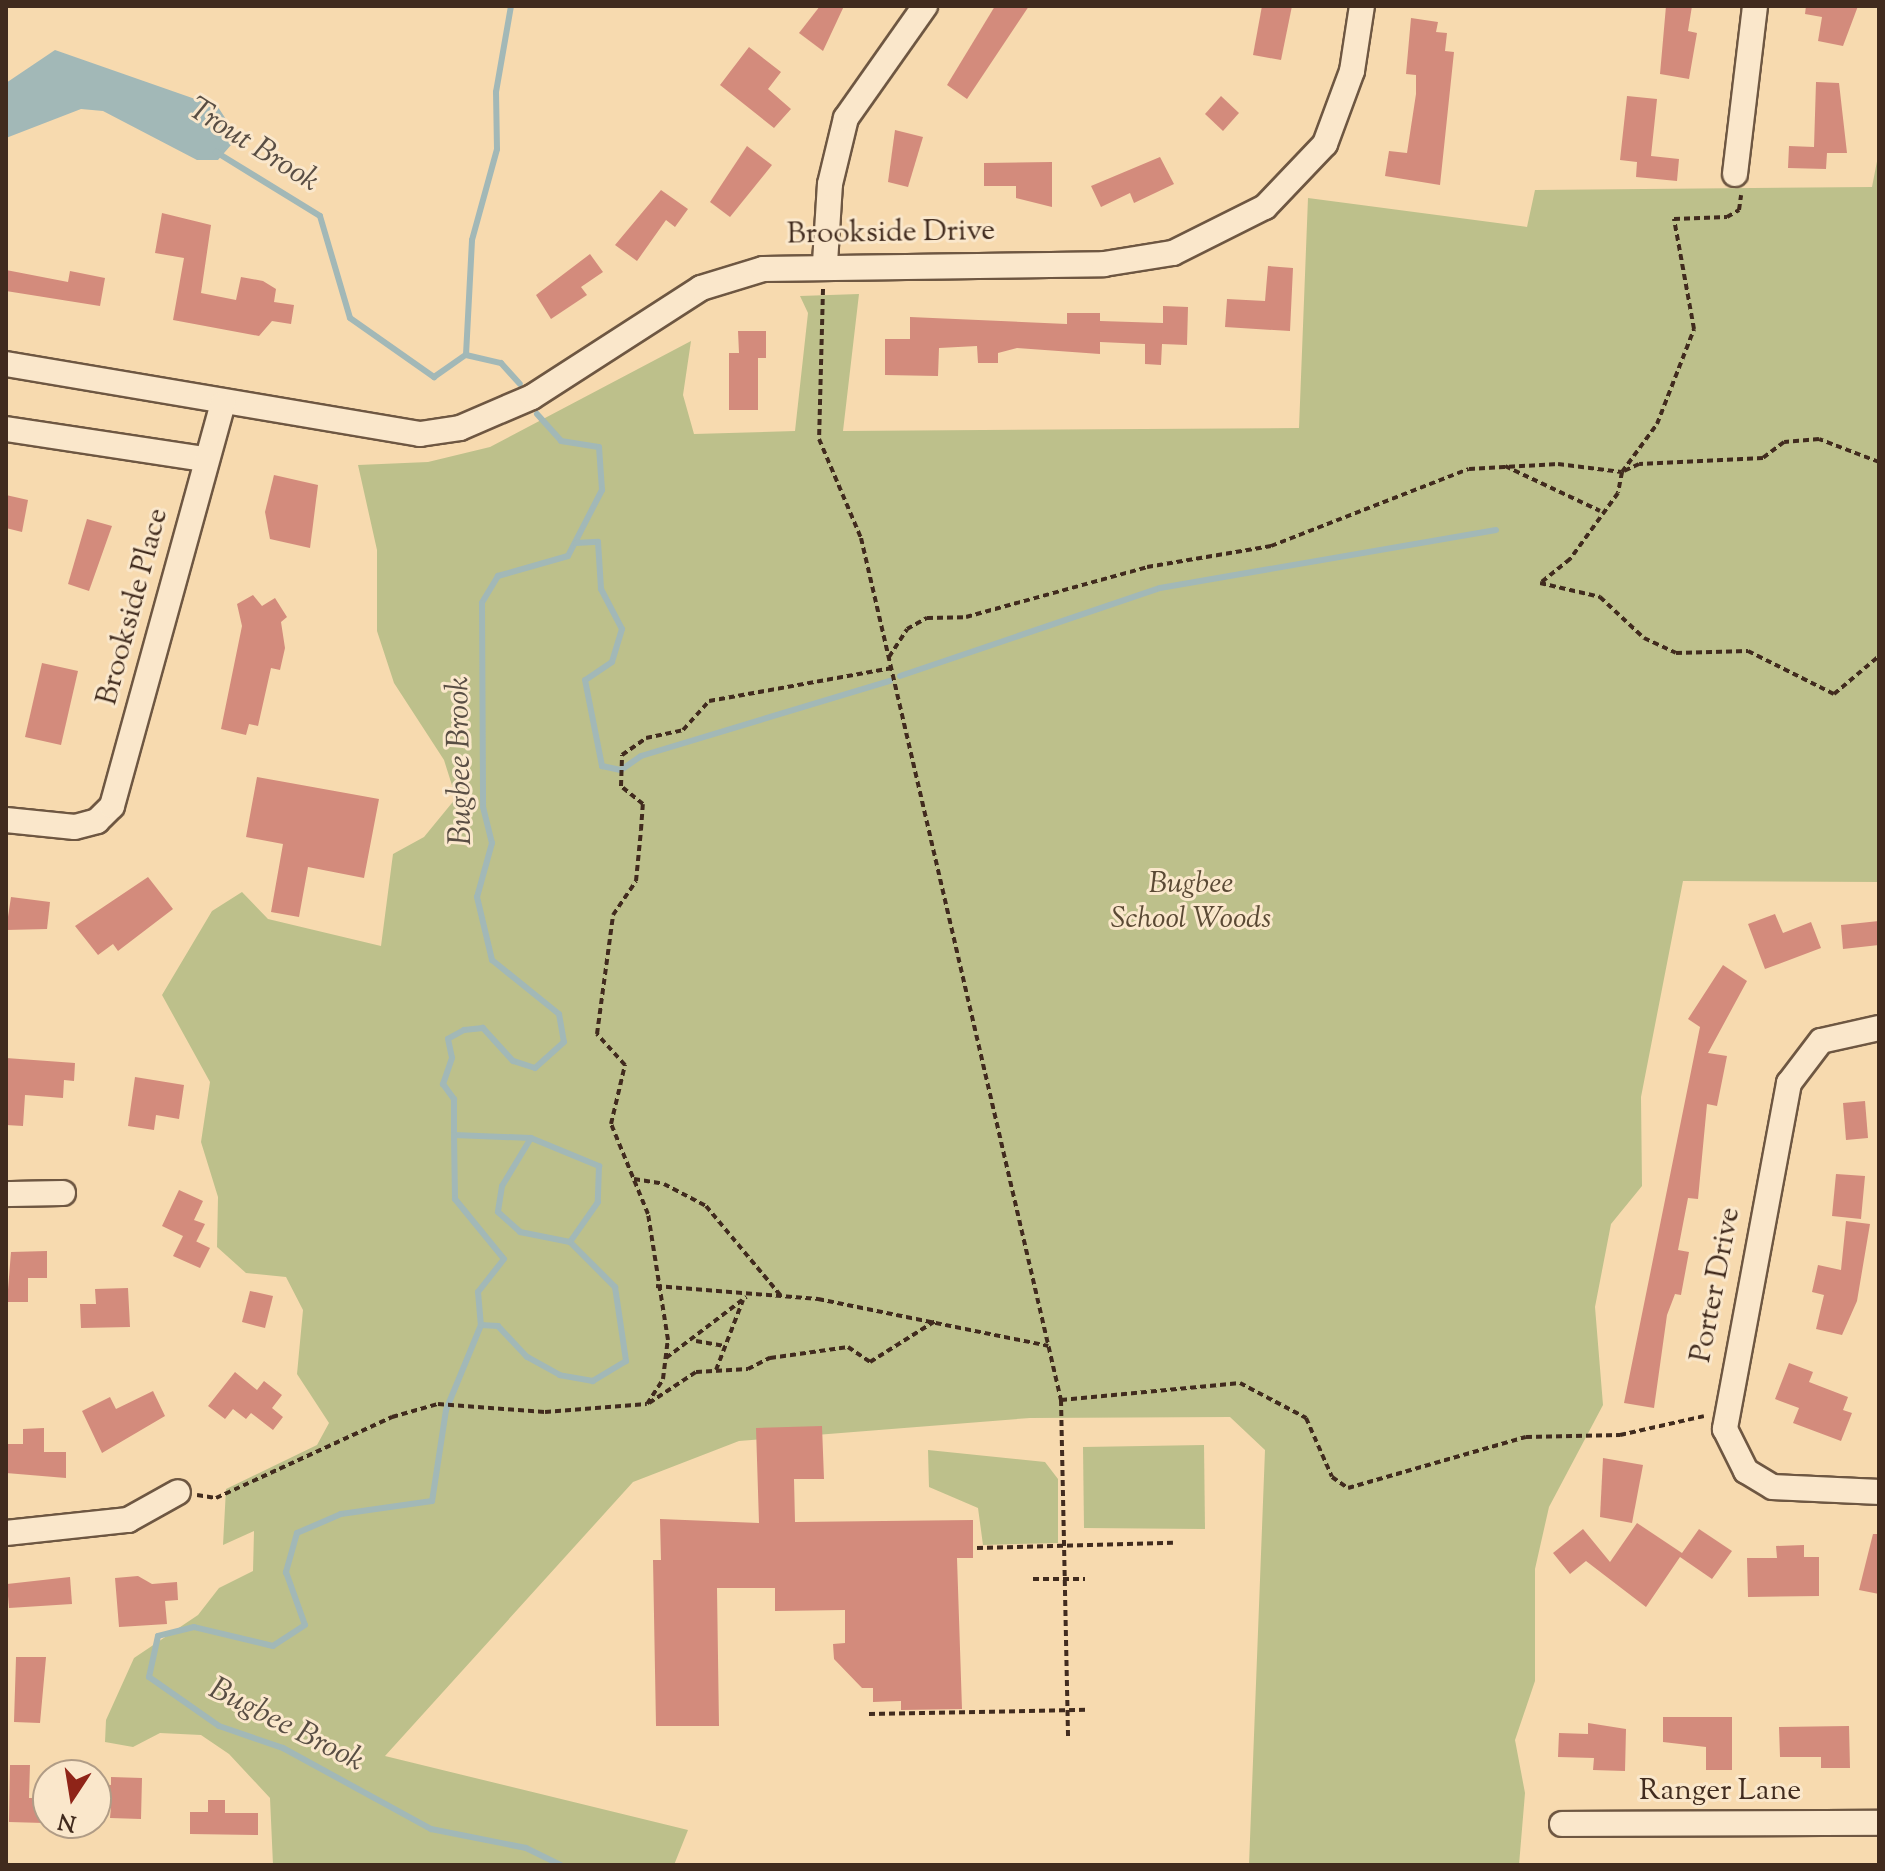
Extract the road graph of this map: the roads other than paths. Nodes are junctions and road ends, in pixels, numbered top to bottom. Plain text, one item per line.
1 (925, 6) edge
2 (1362, 6) edge
3 (1755, 6) edge
4 (1735, 174) road end
5 (825, 263) junction
6 (6, 364) edge
7 (223, 404) junction
8 (6, 429) edge
9 (205, 459) junction
10 (6, 820) edge
11 (1879, 1028) edge
12 (63, 1193) dead end
13 (6, 1194) edge
14 (178, 1492) road end
15 (1879, 1492) edge
16 (6, 1533) edge
17 (1879, 1823) edge
18 (1562, 1824) dead end

1 - 5 street
2 - 5 street, Brookside Drive
3 - 4 street
5 - 7 street, Brookside Drive
6 - 7 street, Brookside Drive
7 - 9 street, Brookside Place
8 - 9 street
9 - 10 street, Brookside Place
11 - 15 street, Porter Drive
12 - 13 street
14 - 16 street
17 - 18 street, Ranger Lane

